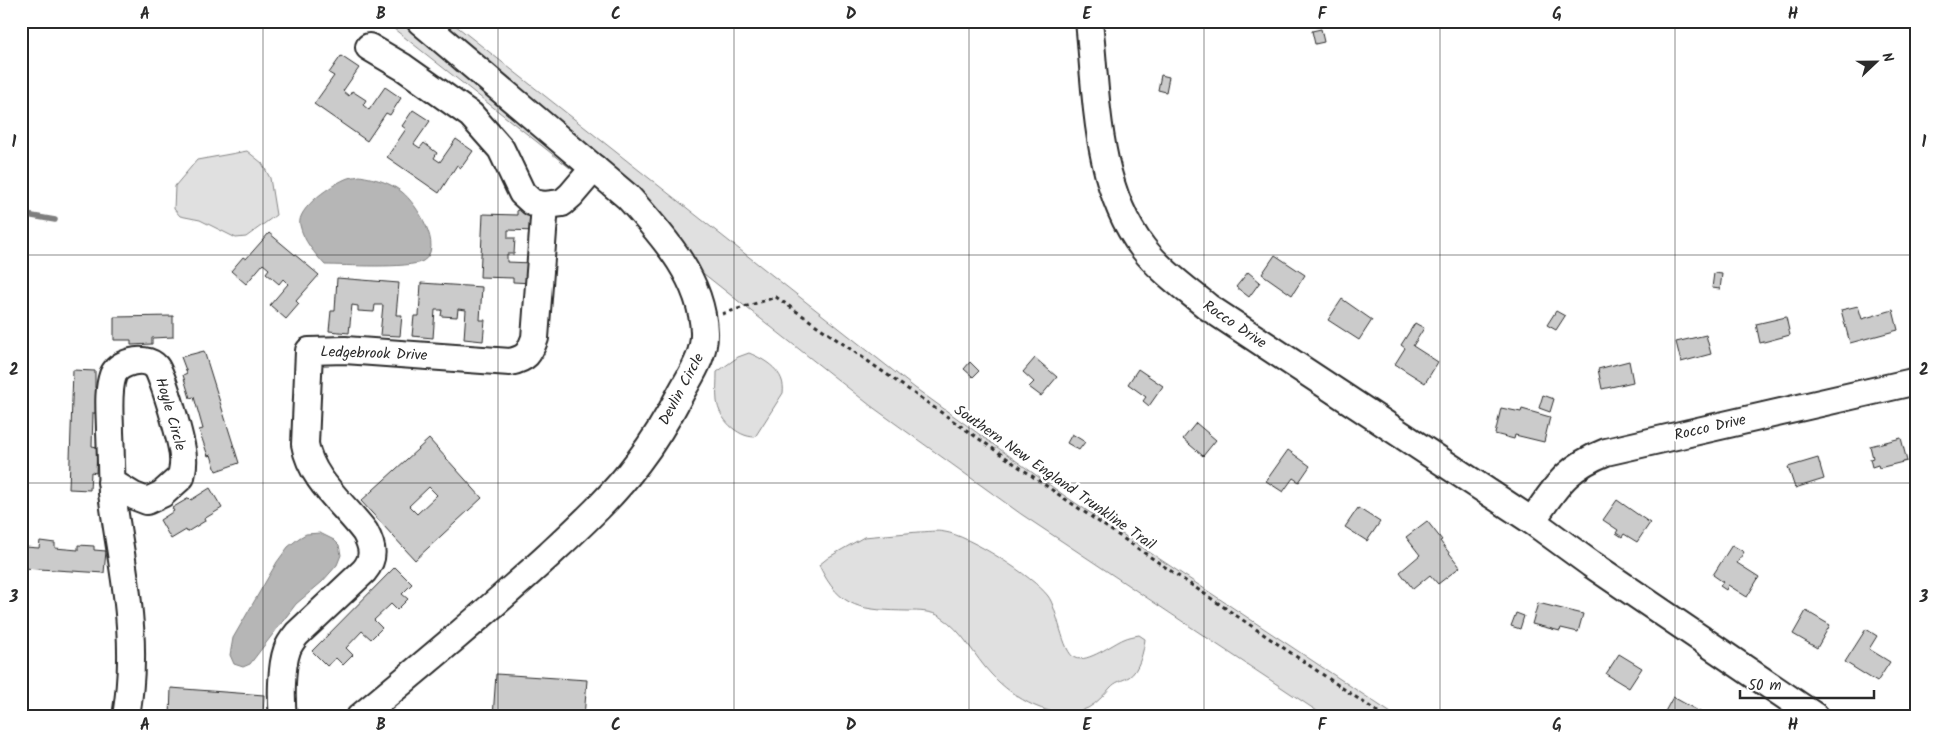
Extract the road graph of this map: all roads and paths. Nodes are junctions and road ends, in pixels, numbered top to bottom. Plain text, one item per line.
1 (420, 21) edge
2 (1090, 21) edge
3 (369, 47) dead end
4 (594, 168) junction
5 (546, 206) junction
6 (703, 320) junction
7 (1917, 381) edge
8 (111, 482) junction
9 (1532, 521) junction
10 (126, 717) edge
11 (283, 717) edge
12 (360, 717) edge
13 (1385, 717) edge
14 (1816, 717) edge

1 - 4 street, Devlin Circle
2 - 9 street, Rocco Drive
3 - 5 street
4 - 5 street
4 - 6 street, Devlin Circle
5 - 11 street, Ledgebrook Drive
6 - 12 street, Devlin Circle
6 - 13 path, Southern New England Trunkline Trail
7 - 9 street, Rocco Drive
8 - 8 street, Hoyle Circle
8 - 10 street, Hoyle Circle
9 - 14 street, Rocco Drive

